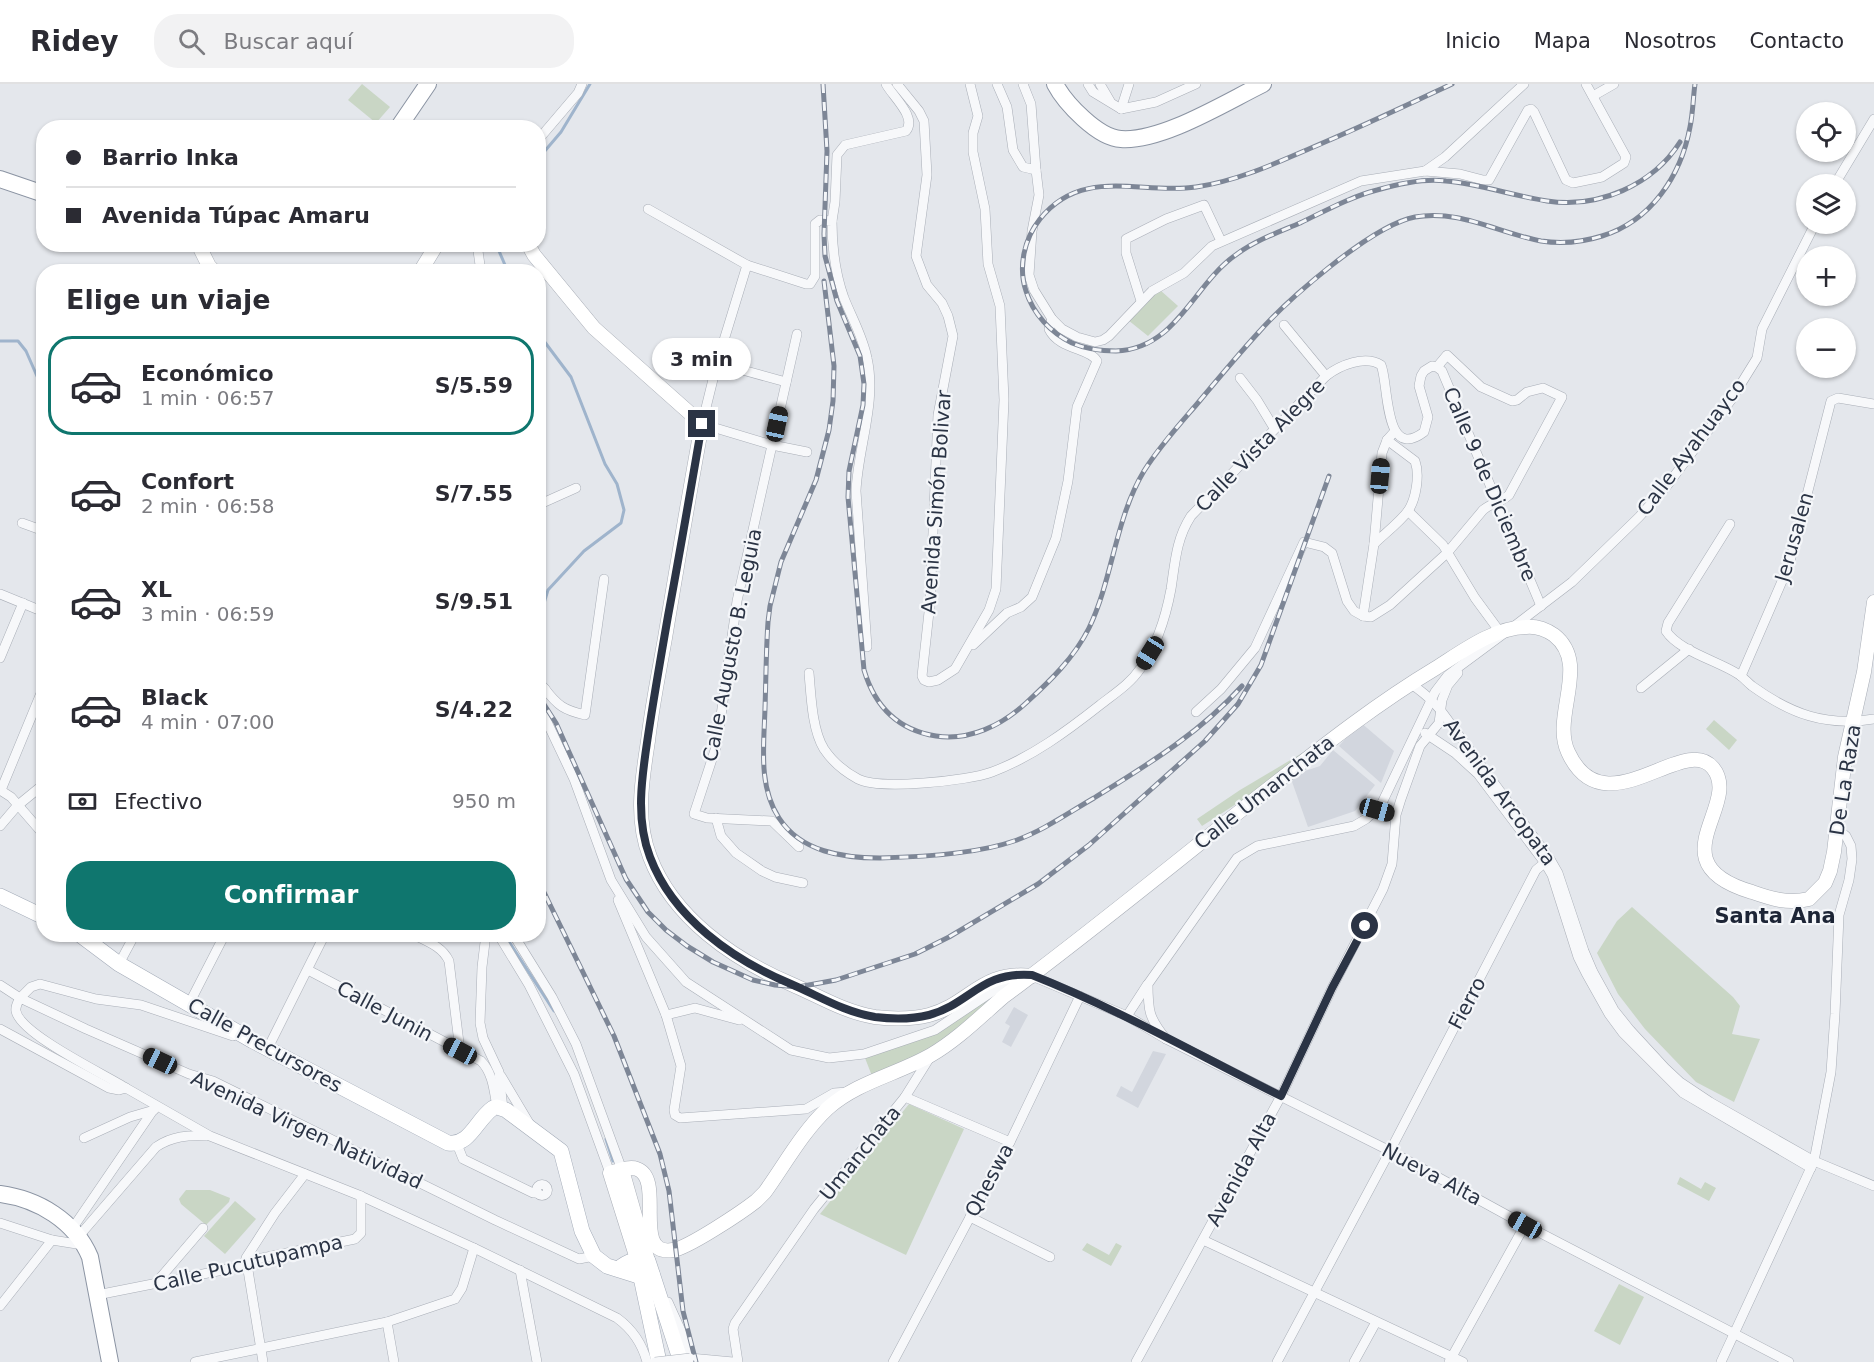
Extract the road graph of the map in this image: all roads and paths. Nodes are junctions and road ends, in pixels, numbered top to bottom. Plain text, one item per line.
1 (428, 84) edge
2 (582, 84) edge
3 (886, 84) edge
4 (897, 84) edge
5 (970, 84) edge
6 (997, 84) edge
7 (1023, 84) edge
8 (1055, 84) edge
9 (1088, 84) edge
10 (1100, 84) edge
11 (1129, 84) edge
12 (1196, 84) edge
13 (1263, 84) edge
14 (1524, 84) edge
15 (1586, 84) edge
16 (1614, 84) edge
17 (1593, 96) junction
18 (1111, 103) junction
19 (1121, 109) junction
20 (1874, 119) edge
21 (403, 120) edge
22 (546, 131) edge
23 (1036, 170) junction
24 (1425, 171) junction
25 (1841, 174) edge
26 (0, 179) edge
27 (36, 191) edge
28 (648, 209) dead end
29 (832, 221) junction
30 (1810, 234) edge
31 (1221, 241) junction
32 (532, 252) edge
33 (541, 264) edge
34 (546, 270) edge
35 (745, 270) junction
36 (1141, 301) junction
37 (1052, 319) junction
38 (1284, 326) dead end
39 (796, 334) dead end
40 (717, 363) junction
41 (1437, 367) junction
42 (1326, 376) junction
43 (1240, 378) dead end
44 (786, 382) junction
45 (1874, 404) edge
46 (702, 424) junction
47 (1274, 428) junction
48 (1395, 431) junction
49 (1387, 440) junction
50 (772, 446) junction
51 (807, 452) dead end
52 (576, 488) dead end
53 (546, 502) edge
54 (1497, 502) junction
55 (1408, 511) junction
56 (22, 523) dead end
57 (1730, 524) dead end
58 (36, 528) edge
59 (1374, 544) junction
60 (1447, 553) junction
61 (604, 579) dead end
62 (0, 594) edge
63 (1874, 602) edge
64 (23, 603) junction
65 (1541, 606) junction
66 (36, 609) edge
67 (989, 610) junction
68 (1007, 613) junction
69 (1363, 616) junction
70 (1505, 630) junction
71 (867, 647) dead end
72 (1689, 649) junction
73 (966, 650) junction
74 (0, 658) edge
75 (1472, 658) junction
76 (809, 673) dead end
77 (1741, 676) junction
78 (1411, 684) junction
79 (1641, 688) dead end
80 (546, 694) edge
81 (1432, 699) junction
82 (36, 705) edge
83 (1441, 708) junction
84 (1196, 712) dead end
85 (1874, 719) edge
86 (546, 720) edge
87 (1853, 723) junction
88 (1418, 728) junction
89 (1428, 735) junction
90 (1, 790) edge
91 (36, 791) edge
92 (17, 806) junction
93 (1377, 810) junction
94 (1396, 815) junction
95 (716, 818) junction
96 (0, 825) edge
97 (36, 826) edge
98 (1837, 829) junction
99 (799, 847) dead end
100 (1548, 861) junction
101 (611, 880) junction
102 (804, 883) dead end
103 (0, 896) edge
104 (36, 913) edge
105 (90, 942) edge
106 (131, 942) edge
107 (221, 942) edge
108 (321, 942) edge
109 (428, 942) edge
110 (485, 942) edge
111 (503, 942) edge
112 (518, 942) edge
113 (119, 964) junction
114 (308, 970) junction
115 (1018, 974) junction
116 (1032, 975) junction
117 (1148, 984) junction
118 (0, 985) edge
119 (1080, 996) junction
120 (20, 998) junction
121 (189, 1004) junction
122 (666, 1015) junction
123 (1127, 1016) junction
124 (748, 1023) junction
125 (0, 1029) edge
126 (1166, 1039) junction
127 (254, 1041) junction
128 (268, 1048) junction
129 (460, 1051) junction
130 (931, 1055) junction
131 (499, 1072) junction
132 (126, 1088) junction
133 (851, 1092) junction
134 (1281, 1096) junction
135 (905, 1097) junction
136 (155, 1108) junction
137 (500, 1108) junction
138 (534, 1130) junction
139 (210, 1136) junction
140 (84, 1138) dead end
141 (1010, 1142) junction
142 (457, 1144) junction
143 (1390, 1151) junction
144 (1812, 1164) junction
145 (616, 1172) junction
146 (305, 1174) junction
147 (1874, 1186) edge
148 (538, 1193) dead end
149 (0, 1194) edge
150 (361, 1196) junction
151 (970, 1217) junction
152 (0, 1223) edge
153 (1525, 1225) junction
154 (203, 1228) dead end
155 (79, 1237) junction
156 (52, 1240) junction
157 (1203, 1240) junction
158 (474, 1248) junction
159 (594, 1256) junction
160 (1050, 1257) dead end
161 (247, 1261) junction
162 (645, 1268) junction
163 (520, 1270) junction
164 (155, 1284) junction
165 (1314, 1293) junction
166 (97, 1295) junction
167 (0, 1306) edge
168 (387, 1322) junction
169 (1376, 1322) junction
170 (1735, 1335) junction
171 (261, 1348) junction
172 (687, 1359) edge
173 (1451, 1359) edge
174 (110, 1362) edge
175 (195, 1362) edge
176 (263, 1362) edge
177 (394, 1362) edge
178 (537, 1362) edge
179 (647, 1362) edge
180 (657, 1362) edge
181 (733, 1362) edge
182 (738, 1362) edge
183 (893, 1362) edge
184 (1136, 1362) edge
185 (1276, 1362) edge
186 (1354, 1362) edge
187 (1463, 1362) edge
188 (1721, 1362) edge
189 (1789, 1362) edge

1 - 21 highway
2 - 22 street
3 - 29 street
4 - 73 street, Avenida Simón Bolivar
5 - 67 street
6 - 23 street
7 - 23 street
8 - 13 highway
9 - 18 street
10 - 18 street
11 - 19 street
12 - 19 street
14 - 24 street
15 - 17 street
16 - 17 street
17 - 24 street
18 - 19 street
20 - 25 street
23 - 37 street
24 - 31 street
26 - 27 highway
28 - 35 street
29 - 35 street
29 - 71 street
30 - 65 street, Calle Ayahuayco
31 - 36 street
31 - 36 street
32 - 33 main road
34 - 46 main road
35 - 40 street
36 - 37 street
37 - 68 street
38 - 42 street
39 - 44 street, Calle Augusto B. Leguia
40 - 44 street
40 - 46 street
41 - 48 street, Calle 9 de Diciembre
41 - 54 street, Calle 9 de Diciembre
41 - 54 street
42 - 47 street, Calle Vista Alegre
42 - 48 street, Calle Vista Alegre
43 - 47 street
44 - 50 street, Calle Augusto B. Leguia
45 - 77 street, Jerusalen
46 - 50 street
46 - 115 main road
47 - 76 street, Calle Vista Alegre
48 - 49 street
49 - 55 street
49 - 59 street
50 - 51 street
50 - 95 street, Calle Augusto B. Leguia
52 - 53 street
54 - 60 street
54 - 65 street, Calle 9 de Diciembre
55 - 59 street
55 - 60 street
56 - 58 street
57 - 72 street
59 - 69 street
60 - 69 street
60 - 70 street
61 - 80 street
62 - 64 street
63 - 87 main road, De La Raza
64 - 66 street
64 - 74 street
65 - 70 street, Calle Ayahuayco
67 - 68 street
67 - 73 street
68 - 73 street
69 - 84 street
70 - 75 street, Calle Ayahuayco
70 - 78 main road, Calle Umanchata
70 - 98 main road, De La Raza
72 - 77 street
72 - 79 street
75 - 81 street
75 - 83 street, Avenida Alta
77 - 87 street
78 - 81 street, Avenida Arcopata
78 - 116 main road, Calle Umanchata
81 - 83 street, Avenida Arcopata
81 - 88 street
82 - 90 street
83 - 89 street, Avenida Alta
83 - 100 street, Avenida Arcopata
85 - 87 street
86 - 101 street
87 - 98 main road, De La Raza
88 - 89 street, Avenida Arcopata
88 - 93 street
89 - 94 street, Avenida Alta
89 - 100 street, Avenida Arcopata
90 - 92 street
91 - 92 street
92 - 96 street
92 - 97 street
93 - 94 street
93 - 117 street
94 - 134 street, Avenida Alta
95 - 99 street
95 - 102 street
98 - 144 street
100 - 143 street, Fierro
100 - 144 street, Avenida Arcopata
101 - 122 street
101 - 124 street
103 - 104 main road
105 - 113 main road, Calle Precursores
106 - 113 street
107 - 121 street
108 - 114 street
109 - 129 street
110 - 131 street
111 - 145 street
112 - 145 street
113 - 121 main road, Calle Precursores
114 - 128 street
114 - 129 street, Calle Junin
115 - 116 main road
115 - 124 street
116 - 119 street, Nueva Alta
116 - 130 main road, Umanchata
117 - 123 street
117 - 126 street
118 - 120 street, Avenida Virgen Natividad
119 - 123 street, Nueva Alta
119 - 141 street, Qheswa
120 - 127 street
120 - 132 street
120 - 159 street, Avenida Virgen Natividad
121 - 127 main road, Calle Precursores
122 - 124 street
122 - 133 street
123 - 126 street, Nueva Alta
125 - 132 street
126 - 134 street, Nueva Alta
127 - 128 main road, Calle Precursores
128 - 142 main road, Calle Precursores
129 - 137 street, Calle Junin
130 - 133 main road
130 - 135 street, Umanchata
131 - 137 street
131 - 138 street
132 - 136 street
133 - 145 main road
134 - 143 street, Nueva Alta
134 - 157 street, Avenida Alta
135 - 141 street
135 - 182 street, Umanchata
136 - 139 street
136 - 140 street
136 - 155 street
137 - 138 main road
137 - 142 main road
138 - 159 main road
139 - 146 street
139 - 155 street
141 - 151 street, Qheswa
142 - 148 street
143 - 153 street, Nueva Alta
143 - 165 street, Fierro
144 - 147 street, Avenida Arcopata
144 - 170 street
145 - 162 main road
146 - 150 street
146 - 161 street
149 - 155 highway
150 - 158 street
150 - 161 street, Calle Pucutupampa
151 - 160 street
151 - 183 street, Qheswa
152 - 156 street
153 - 170 street, Nueva Alta
153 - 173 street
154 - 164 street
155 - 156 street
155 - 166 highway
156 - 167 street
157 - 165 street
157 - 184 street, Avenida Alta
158 - 163 street
158 - 168 street
159 - 162 main road
161 - 164 street, Calle Pucutupampa
161 - 171 street
162 - 172 main road
162 - 180 main road
163 - 178 street
163 - 179 street
164 - 166 street, Calle Pucutupampa
165 - 169 street
165 - 185 street, Fierro
166 - 174 highway
168 - 171 street
168 - 177 street
169 - 173 street
169 - 186 street
170 - 188 street
170 - 189 street, Nueva Alta
171 - 175 street
171 - 176 street
172 - 180 street, bridge
172 - 181 street
173 - 187 street

